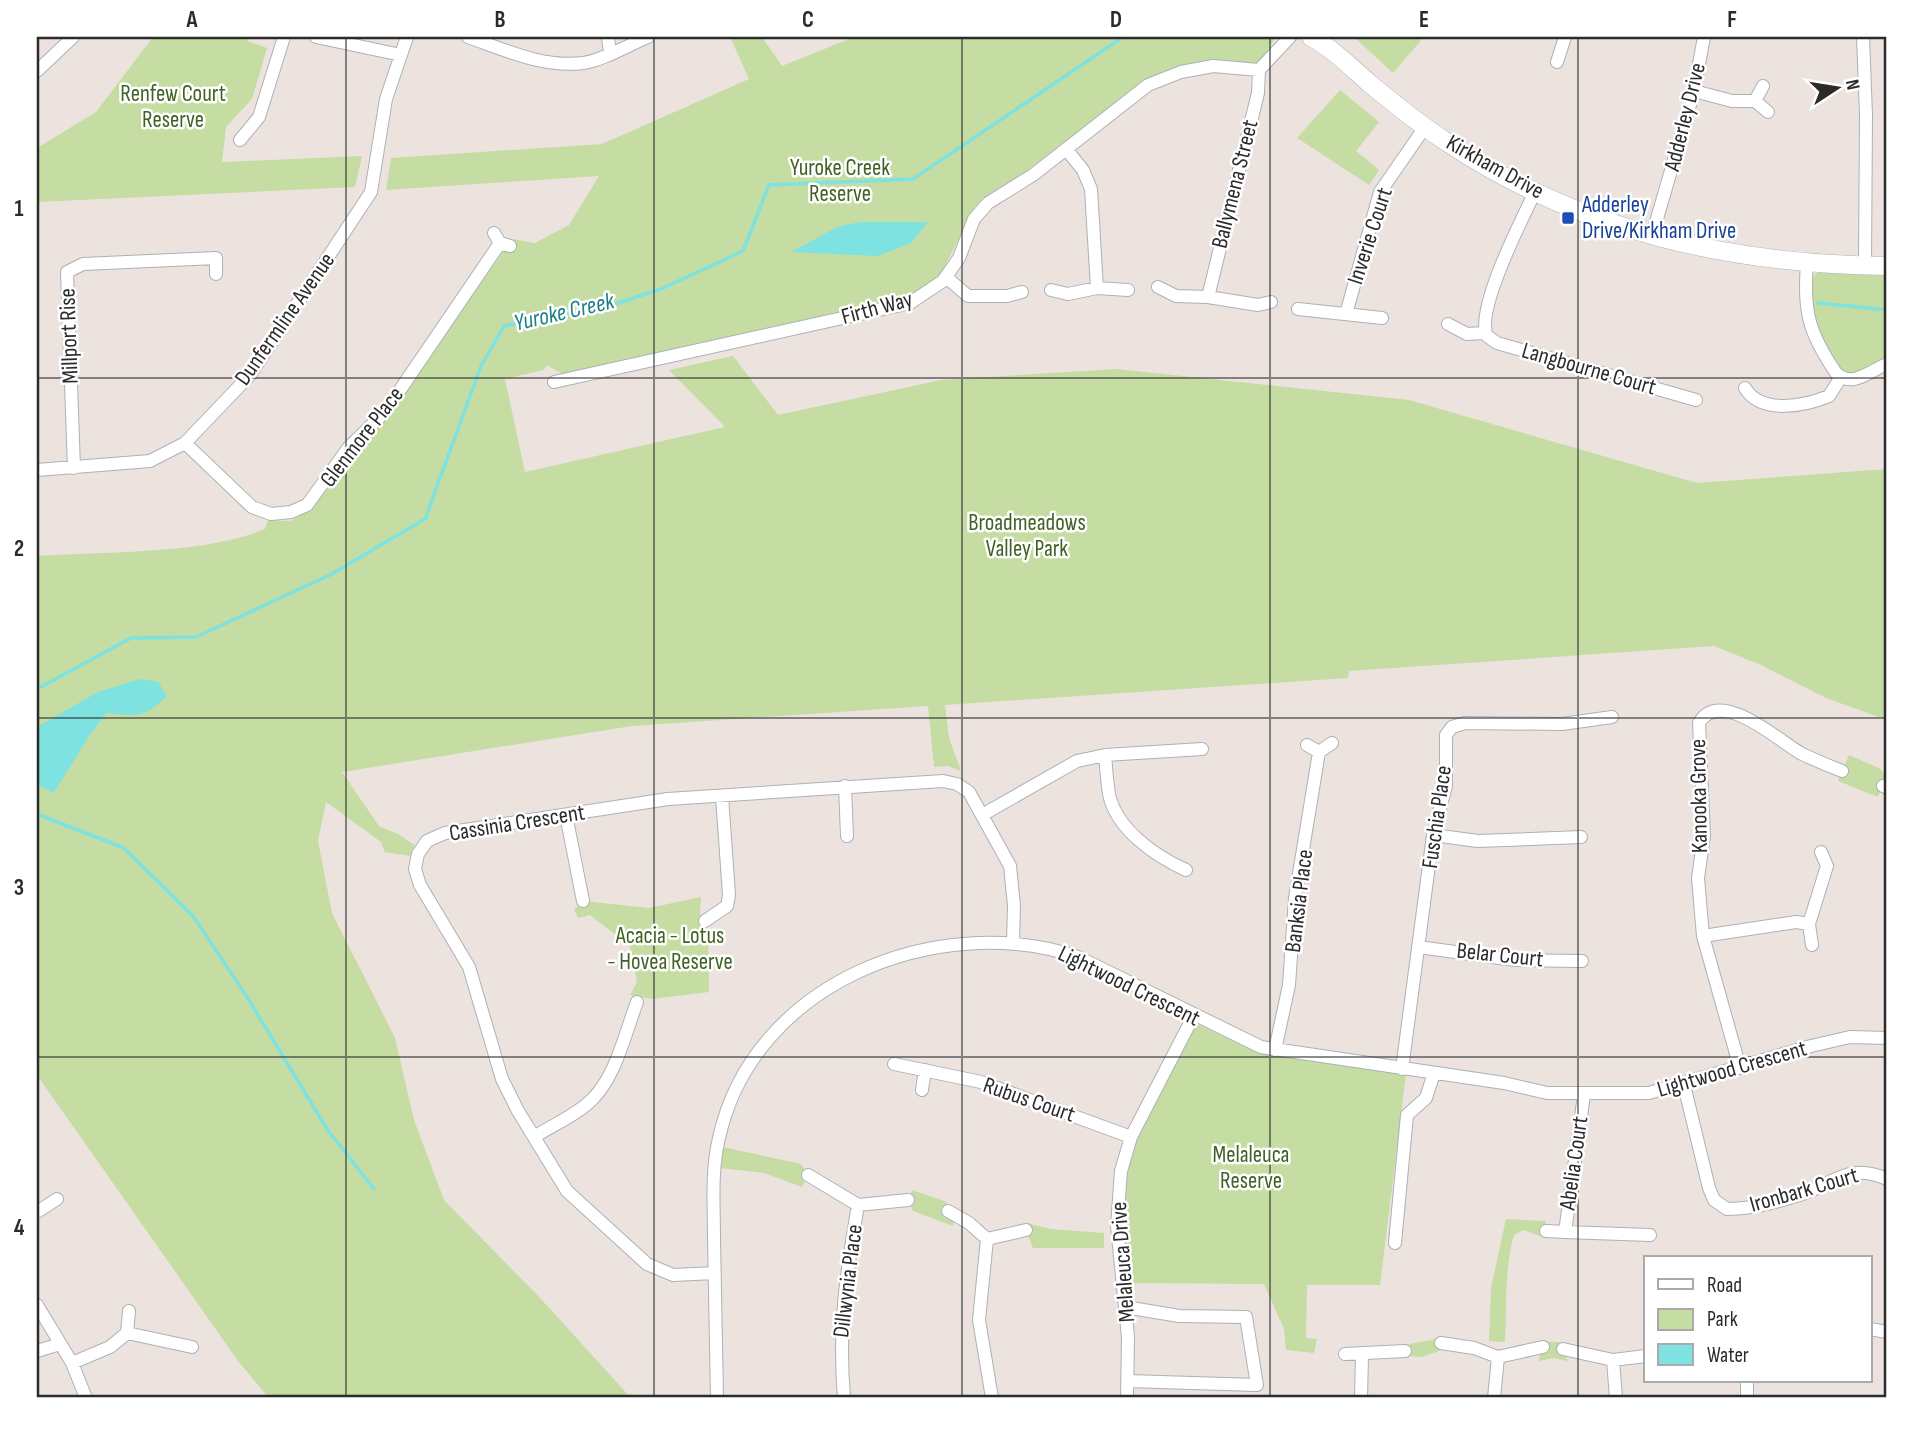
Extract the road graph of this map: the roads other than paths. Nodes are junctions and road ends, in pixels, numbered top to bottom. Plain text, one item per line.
1 (73, 37) edge
2 (284, 37) edge
3 (316, 37) edge
4 (407, 37) edge
5 (468, 37) edge
6 (608, 37) edge
7 (648, 37) edge
8 (1279, 37) edge
9 (1290, 37) edge
10 (1311, 37) edge
11 (1565, 37) edge
12 (1704, 37) edge
13 (1863, 37) edge
14 (1329, 43) edge
15 (1274, 52) junction
16 (610, 53) junction
17 (401, 55) junction
18 (1557, 62) dead end
19 (1259, 70) junction
20 (37, 71) edge
21 (1763, 86) dead end
22 (1694, 91) junction
23 (1755, 101) junction
24 (1768, 111) dead end
25 (1425, 127) junction
26 (240, 140) dead end
27 (1066, 149) junction
28 (1535, 192) junction
29 (1652, 236) junction
30 (502, 241) dead end
31 (1807, 264) junction
32 (1865, 265) junction
33 (1887, 265) edge
34 (216, 274) dead end
35 (946, 276) junction
36 (1158, 287) dead end
37 (1097, 288) junction
38 (1051, 290) dead end
39 (1128, 290) dead end
40 (1021, 292) dead end
41 (1208, 297) junction
42 (1271, 302) dead end
43 (1298, 309) dead end
44 (1346, 314) junction
45 (1382, 318) dead end
46 (1448, 324) dead end
47 (1485, 332) junction
48 (1887, 364) edge
49 (1841, 377) junction
50 (554, 382) dead end
51 (1745, 388) dead end
52 (1696, 400) dead end
53 (1755, 400) junction
54 (1745, 413) dead end
55 (186, 443) junction
56 (74, 468) junction
57 (37, 470) edge
58 (1612, 717) dead end
59 (1332, 743) dead end
60 (1307, 745) dead end
61 (1202, 749) dead end
62 (1319, 752) junction
63 (1105, 755) junction
64 (1842, 771) dead end
65 (845, 786) junction
66 (722, 796) junction
67 (566, 815) junction
68 (982, 815) junction
69 (1433, 835) junction
70 (847, 836) dead end
71 (1581, 837) dead end
72 (1821, 852) dead end
73 (1186, 870) dead end
74 (583, 901) dead end
75 (705, 921) dead end
76 (1809, 924) junction
77 (1703, 936) junction
78 (1013, 942) junction
79 (1812, 945) dead end
80 (1418, 947) junction
81 (1583, 961) dead end
82 (637, 1002) dead end
83 (1193, 1017) junction
84 (1887, 1038) edge
85 (1275, 1050) junction
86 (894, 1064) dead end
87 (1740, 1068) junction
88 (1402, 1069) junction
89 (925, 1070) junction
90 (1434, 1073) junction
91 (1684, 1085) junction
92 (922, 1090) dead end
93 (1580, 1094) junction
94 (534, 1137) junction
95 (1131, 1137) junction
96 (808, 1175) dead end
97 (1887, 1178) edge
98 (58, 1199) dead end
99 (908, 1200) dead end
100 (858, 1205) junction
101 (37, 1212) edge
102 (948, 1212) dead end
103 (1026, 1230) dead end
104 (1546, 1231) dead end
105 (1565, 1232) junction
106 (1650, 1235) dead end
107 (987, 1239) junction
108 (1395, 1243) dead end
109 (715, 1273) junction
110 (37, 1305) edge
111 (1125, 1307) junction
112 (129, 1311) dead end
113 (127, 1334) junction
114 (1441, 1343) dead end
115 (60, 1344) junction
116 (1543, 1347) dead end
117 (192, 1348) dead end
118 (1563, 1349) dead end
119 (1405, 1350) dead end
120 (37, 1351) edge
121 (1345, 1354) dead end
122 (1362, 1354) junction
123 (1644, 1356) edge
124 (1498, 1357) junction
125 (1613, 1360) junction
126 (72, 1363) junction
127 (1128, 1381) junction
128 (86, 1398) edge
129 (717, 1398) edge
130 (844, 1398) edge
131 (992, 1398) edge
132 (1127, 1398) edge
133 (1361, 1398) edge
134 (1494, 1398) edge
135 (1616, 1398) edge

1 - 20 street
2 - 26 street
3 - 17 street
4 - 17 street, Dunfermline Avenue
5 - 16 street
6 - 16 street
7 - 16 street
8 - 15 street
9 - 15 street
10 - 14 street, Kirkham Drive
11 - 18 street
12 - 22 street, Adderley Drive
13 - 32 street
14 - 25 street, Kirkham Drive
15 - 19 street
17 - 55 street, Dunfermline Avenue
19 - 27 street, Firth Way
19 - 41 street, Ballymena Street
21 - 23 street
22 - 23 street
22 - 29 street, Adderley Drive
23 - 24 street
25 - 28 street, Kirkham Drive
25 - 44 street, Inverie Court
27 - 35 street, Firth Way
27 - 37 street
28 - 29 street, Kirkham Drive
28 - 47 street
29 - 31 street, Kirkham Drive
30 - 55 street, Glenmore Place
31 - 32 street, Kirkham Drive
31 - 49 street
32 - 33 street, Kirkham Drive
34 - 56 street, Millport Rise
35 - 40 street
35 - 50 street, Firth Way
36 - 41 street
37 - 38 street
37 - 39 street
41 - 42 street
43 - 44 street, Inverie Court
44 - 45 street, Inverie Court
46 - 47 street, Langbourne Court
47 - 52 street, Langbourne Court
48 - 49 street
49 - 53 street
51 - 53 street
53 - 54 street
55 - 56 street, Dunfermline Avenue
56 - 57 street, Dunfermline Avenue
58 - 69 street, Fuschia Place
59 - 62 street
60 - 62 street
61 - 63 street
62 - 85 street, Banksia Place
63 - 68 street
63 - 73 street
64 - 77 street, Kanooka Grove
65 - 66 street, Cassinia Crescent
65 - 68 street, Cassinia Crescent
65 - 70 street
66 - 67 street, Cassinia Crescent
66 - 75 street
67 - 74 street
67 - 94 street, Cassinia Crescent
68 - 78 street, Cassinia Crescent
69 - 71 street
69 - 80 street, Fuschia Place
72 - 76 street
76 - 77 street
76 - 79 street
77 - 87 street, Kanooka Grove
78 - 83 street, Lightwood Crescent
78 - 109 street, Lightwood Crescent
80 - 81 street, Belar Court
80 - 88 street, Fuschia Place
82 - 94 street
83 - 85 street, Lightwood Crescent
83 - 95 street, Melaleuca Drive
84 - 87 street, Lightwood Crescent
85 - 88 street, Lightwood Crescent
86 - 89 street, Rubus Court
87 - 91 street, Lightwood Crescent
88 - 90 street, Lightwood Crescent
89 - 92 street
89 - 95 street, Rubus Court
90 - 93 street, Lightwood Crescent
90 - 108 street
91 - 93 street, Lightwood Crescent
91 - 97 street, Ironbark Court
93 - 105 street, Abelia Court
94 - 109 street, Cassinia Crescent
95 - 111 street, Melaleuca Drive
96 - 100 street, Dillwynia Place
98 - 101 street
99 - 100 street, Dillwynia Place
100 - 130 street, Dillwynia Place
102 - 107 street
103 - 107 street
104 - 105 street, Abelia Court
105 - 106 street, Abelia Court
107 - 131 street
109 - 129 street, Lightwood Crescent
110 - 115 street
111 - 127 street, Melaleuca Drive
111 - 127 street
112 - 113 street
113 - 117 street
113 - 126 street
114 - 124 street
115 - 120 street
115 - 126 street
116 - 124 street
118 - 125 street
119 - 122 street
121 - 122 street
122 - 133 street
123 - 125 street
124 - 134 street
125 - 135 street
126 - 128 street
127 - 132 street, Melaleuca Drive

